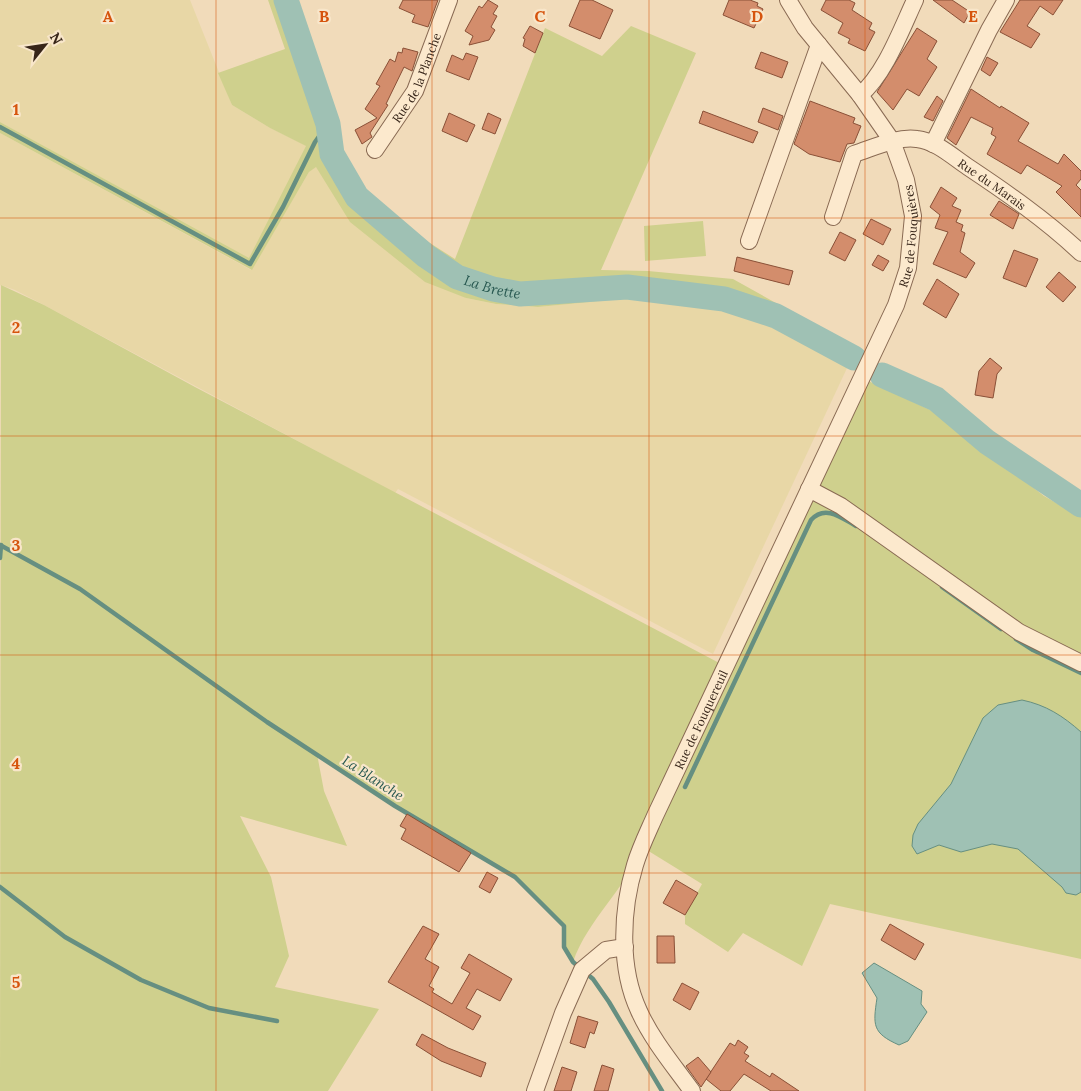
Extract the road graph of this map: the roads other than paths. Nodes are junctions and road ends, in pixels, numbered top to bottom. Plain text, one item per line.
1 (449, 0) edge
2 (788, 0) edge
3 (915, 0) edge
4 (1006, 0) edge
5 (819, 45) junction
6 (860, 95) junction
7 (892, 141) junction
8 (933, 144) junction
9 (375, 150) dead end
10 (833, 217) dead end
11 (749, 241) dead end
12 (1081, 252) edge
13 (873, 352) joint
14 (809, 489) junction
15 (1081, 662) edge
16 (625, 947) junction
17 (535, 1091) edge
18 (692, 1091) edge

1 - 9 street, Rue de la Planche
2 - 5 street, Rue de Fouquières
3 - 6 street
4 - 8 street
5 - 6 street, Rue de Fouquières
5 - 11 street
6 - 7 street, Rue de Fouquières
7 - 8 street, Rue du Marais
7 - 10 street, Rue du Marais
7 - 13 street, Rue de Fouquières
8 - 12 street, Rue du Marais
13 - 14 street, Rue de Fouquereuil
14 - 15 street
14 - 16 street, Rue de Fouquereuil
16 - 17 street
16 - 18 street, Rue de Fouquereuil

